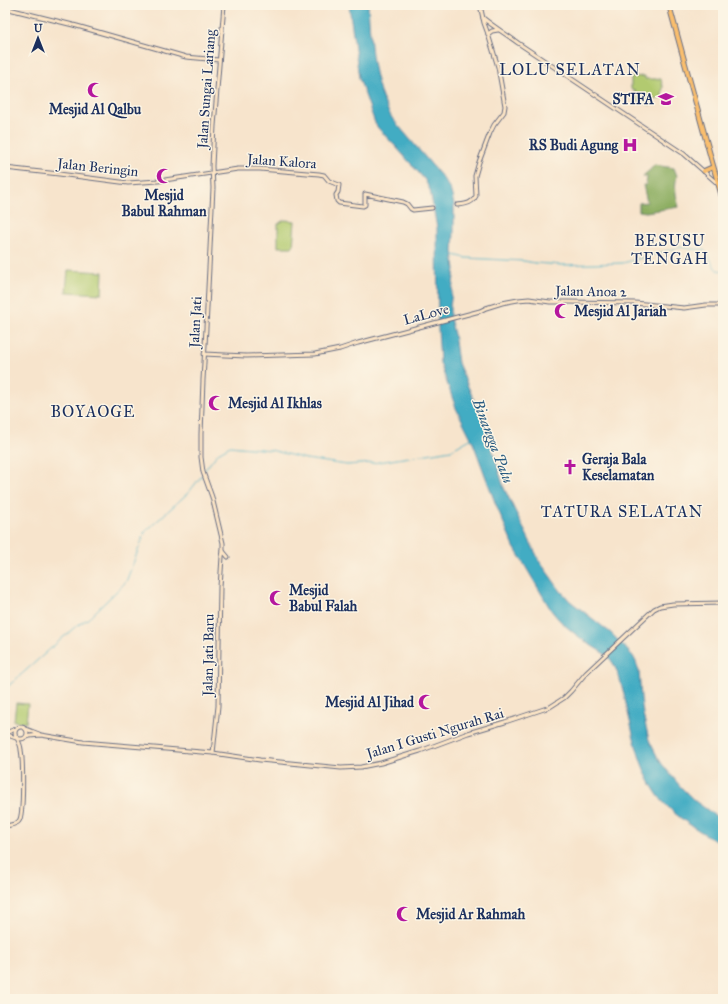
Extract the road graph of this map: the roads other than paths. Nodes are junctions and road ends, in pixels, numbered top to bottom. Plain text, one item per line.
1 (224, 5) edge
2 (480, 5) edge
3 (669, 5) edge
4 (5, 8) edge
5 (483, 18) junction
6 (498, 30) junction
7 (488, 34) junction
8 (219, 60) junction
9 (713, 167) junction
10 (5, 168) edge
11 (704, 171) junction
12 (212, 174) junction
13 (718, 184) junction
14 (723, 200) edge
15 (457, 205) dead end
16 (432, 208) dead end
17 (723, 305) edge
18 (462, 316) joint
19 (204, 354) junction
20 (223, 551) junction
21 (228, 557) dead end
22 (723, 603) edge
23 (17, 729) junction
24 (26, 729) junction
25 (5, 734) edge
26 (41, 735) junction
27 (17, 738) junction
28 (25, 738) junction
29 (21, 749) junction
30 (213, 753) junction
31 (5, 826) edge

1 - 8 street, Jalan Sungai Lariang
2 - 5 street
3 - 9 highway
4 - 8 street
5 - 6 street
5 - 7 street
6 - 7 street
6 - 11 street
7 - 15 street
8 - 12 street, Jalan Sungai Lariang
9 - 11 highway
9 - 13 highway
10 - 12 street, Jalan Beringin
11 - 13 street
12 - 16 street, Jalan Kalora
12 - 19 street, Jalan Jati
13 - 14 highway
17 - 18 street, Jalan Anoa 2
18 - 19 street, LaLove
19 - 20 street, Jalan Jati
20 - 21 street
20 - 30 street, Jalan Jati Baru
22 - 30 street, Jalan I Gusti Ngurah Rai
23 - 24 street
23 - 25 street
23 - 27 street
24 - 26 street, Jalan I Gusti Ngurah Rai
24 - 28 street
25 - 27 street
26 - 28 street, Jalan I Gusti Ngurah Rai
26 - 30 street, Jalan I Gusti Ngurah Rai
27 - 28 street
27 - 29 street
28 - 29 street
29 - 31 street

